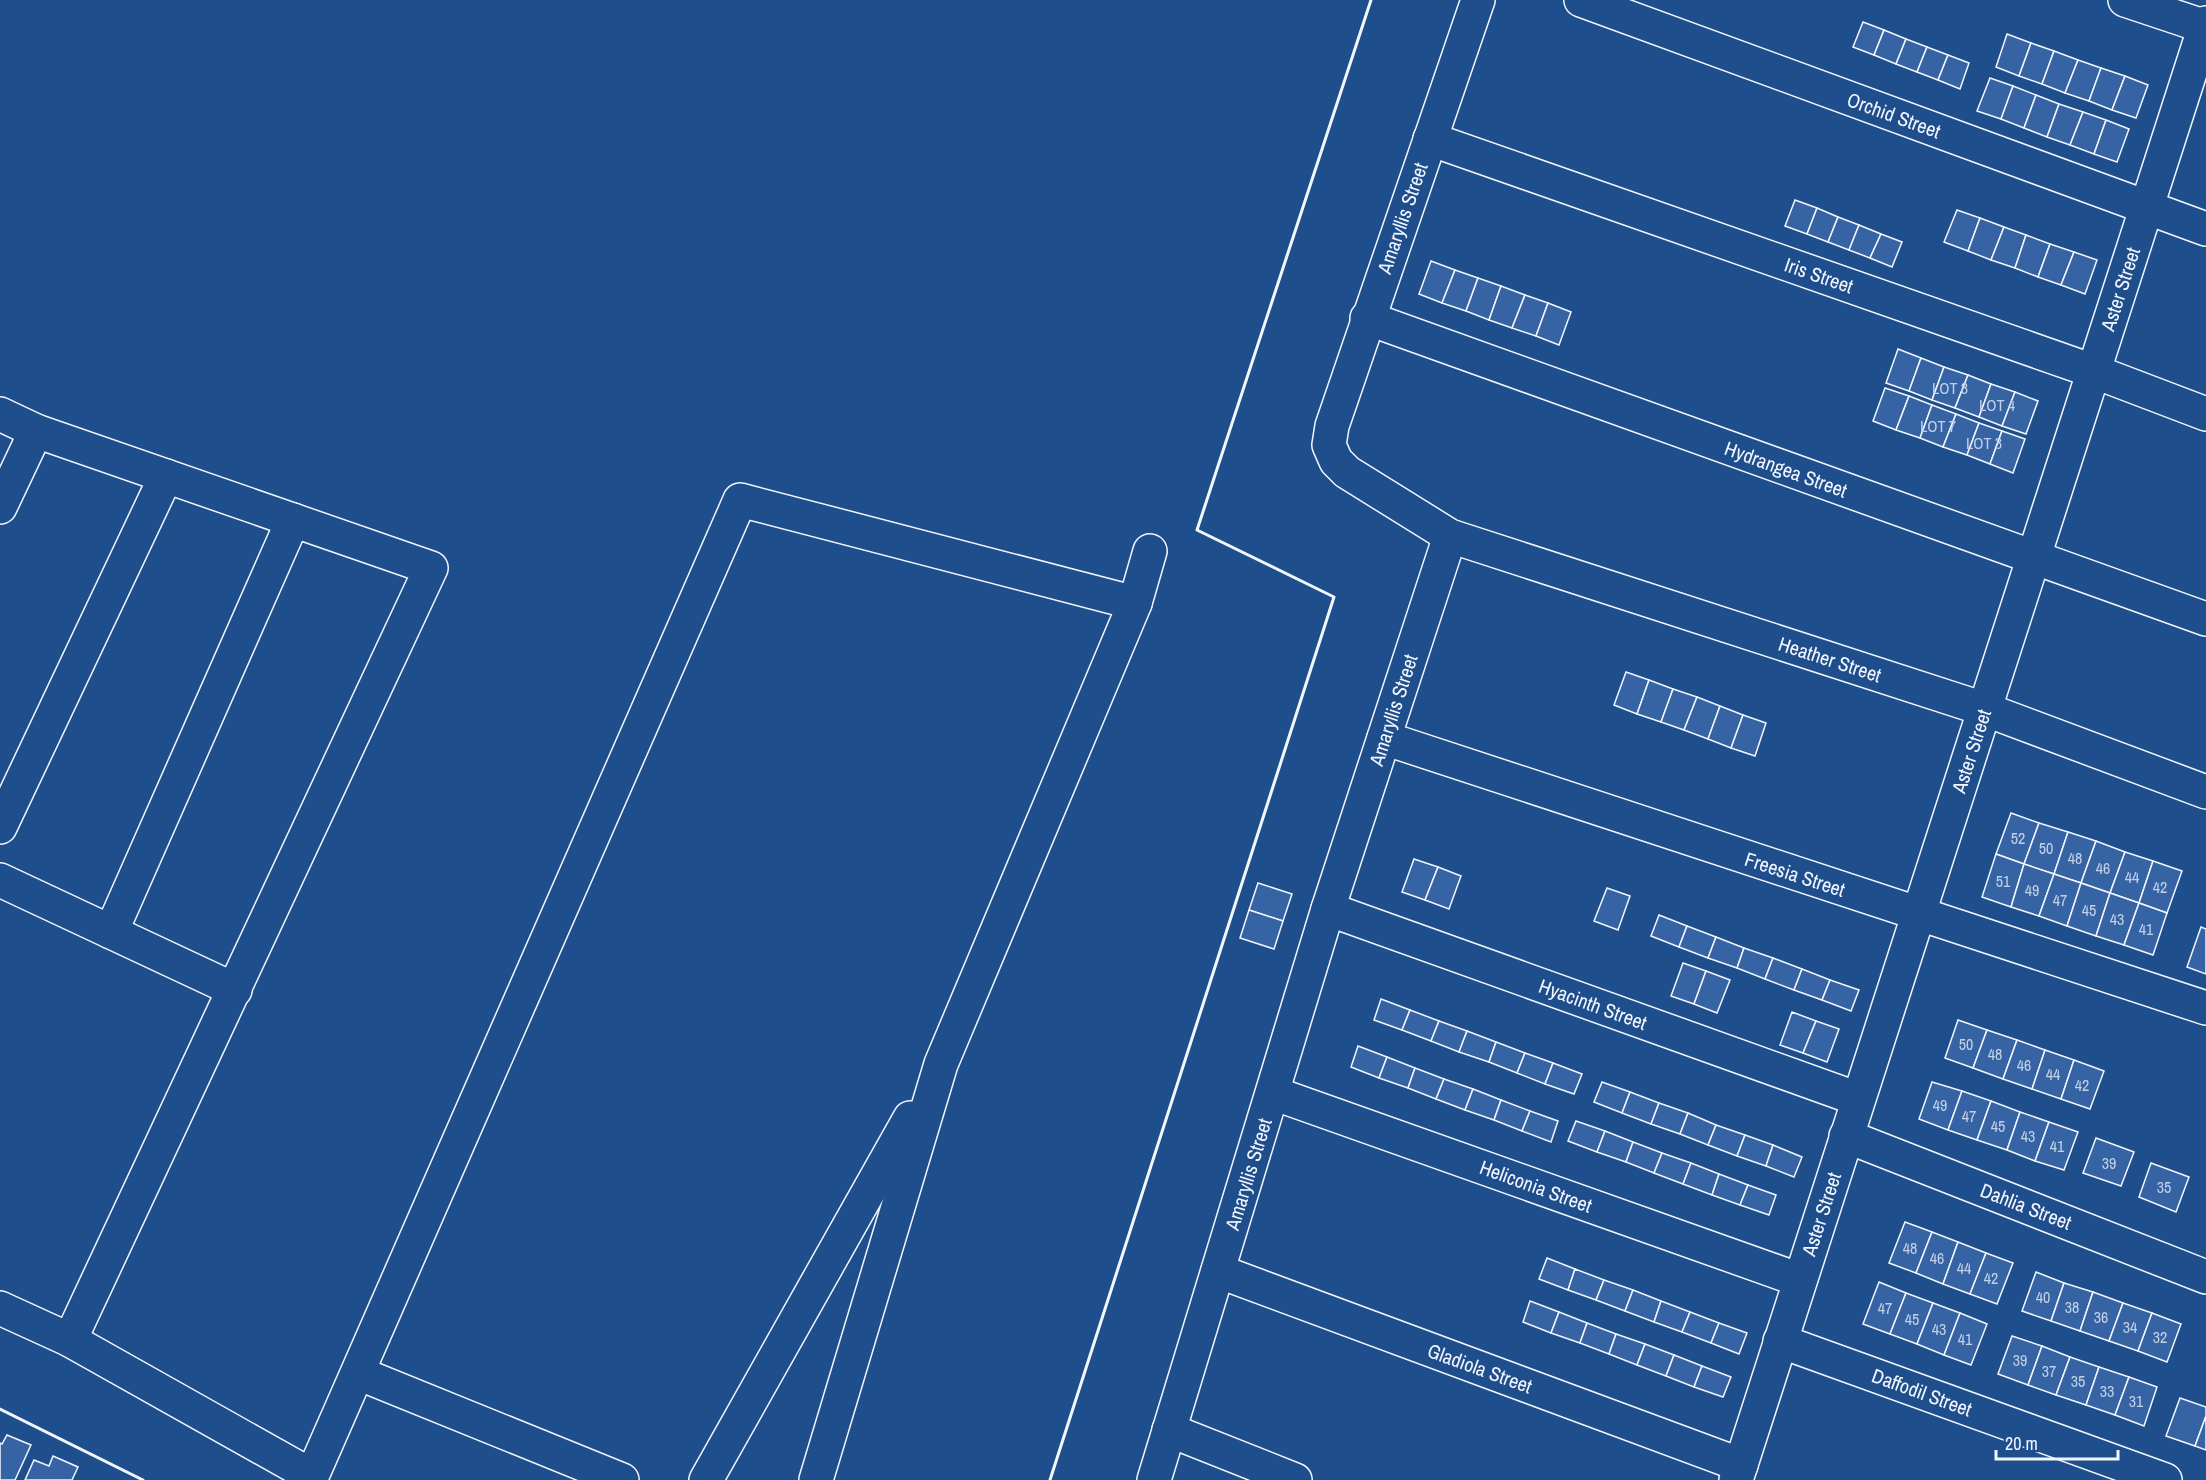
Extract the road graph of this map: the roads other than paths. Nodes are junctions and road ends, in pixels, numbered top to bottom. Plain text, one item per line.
1 (1478, 0) edge
2 (1581, 0) edge
3 (2124, 0) edge
4 (2206, 26) edge
5 (1430, 139) junction
6 (2146, 207) junction
7 (2206, 229) edge
8 (1367, 318) junction
9 (2093, 371) junction
10 (0, 414) edge
11 (2206, 414) edge
12 (36, 431) junction
13 (166, 476) junction
14 (0, 507) edge
15 (293, 520) junction
16 (1450, 536) junction
17 (1150, 550) dead end
18 (2033, 558) junction
19 (1135, 603) junction
20 (2206, 619) edge
21 (1984, 709) junction
22 (1384, 738) junction
23 (2206, 792) edge
24 (0, 828) edge
25 (0, 880) edge
26 (1328, 909) junction
27 (1918, 915) junction
28 (111, 932) junction
29 (235, 990) junction
30 (2206, 1008) edge
31 (941, 1064) junction
32 (1273, 1092) junction
33 (1858, 1099) junction
34 (1846, 1136) junction
35 (1218, 1270) junction
36 (2206, 1277) edge
37 (1800, 1280) junction
38 (0, 1308) edge
39 (70, 1340) junction
40 (1780, 1341) junction
41 (358, 1373) junction
42 (1169, 1430) junction
43 (1738, 1472) edge
44 (622, 1480) edge
45 (706, 1480) edge
46 (816, 1480) edge
47 (1154, 1480) edge
48 (1295, 1480) edge
49 (2164, 1480) edge

1 - 5 street, Amaryllis Street
2 - 6 street, Orchid Street
3 - 4 street
4 - 6 street, Aster Street
5 - 8 street, Amaryllis Street
5 - 9 street, Iris Street
6 - 7 street, Orchid Street
6 - 9 street, Aster Street
8 - 16 street, Amaryllis Street
8 - 18 street, Hydrangea Street
9 - 11 street, Iris Street
9 - 18 street, Aster Street
10 - 12 street
12 - 13 street
12 - 14 street
13 - 15 street
13 - 24 street
15 - 28 street
15 - 29 street
16 - 21 street, Heather Street
16 - 22 street, Amaryllis Street
17 - 19 street
18 - 20 street, Hydrangea Street
18 - 21 street, Aster Street
19 - 31 street
19 - 41 street
21 - 23 street, Heather Street
21 - 27 street, Aster Street
22 - 26 street, Amaryllis Street
22 - 27 street, Freesia Street
25 - 28 street
26 - 32 street, Amaryllis Street
26 - 33 street, Hyacinth Street
27 - 30 street, Freesia Street
27 - 33 street, Aster Street
28 - 29 street
29 - 39 street
31 - 45 street
31 - 46 street
32 - 35 street, Amaryllis Street
32 - 37 street, Heliconia Street
33 - 34 street, Aster Street
34 - 36 street, Dahlia Street
34 - 37 street, Aster Street
35 - 42 street, Amaryllis Street
35 - 43 street, Gladiola Street
37 - 40 street, Aster Street
38 - 39 street
39 - 41 street
40 - 43 street, Aster Street
40 - 49 street, Daffodil Street
41 - 44 street
42 - 47 street, Amaryllis Street
42 - 48 street

